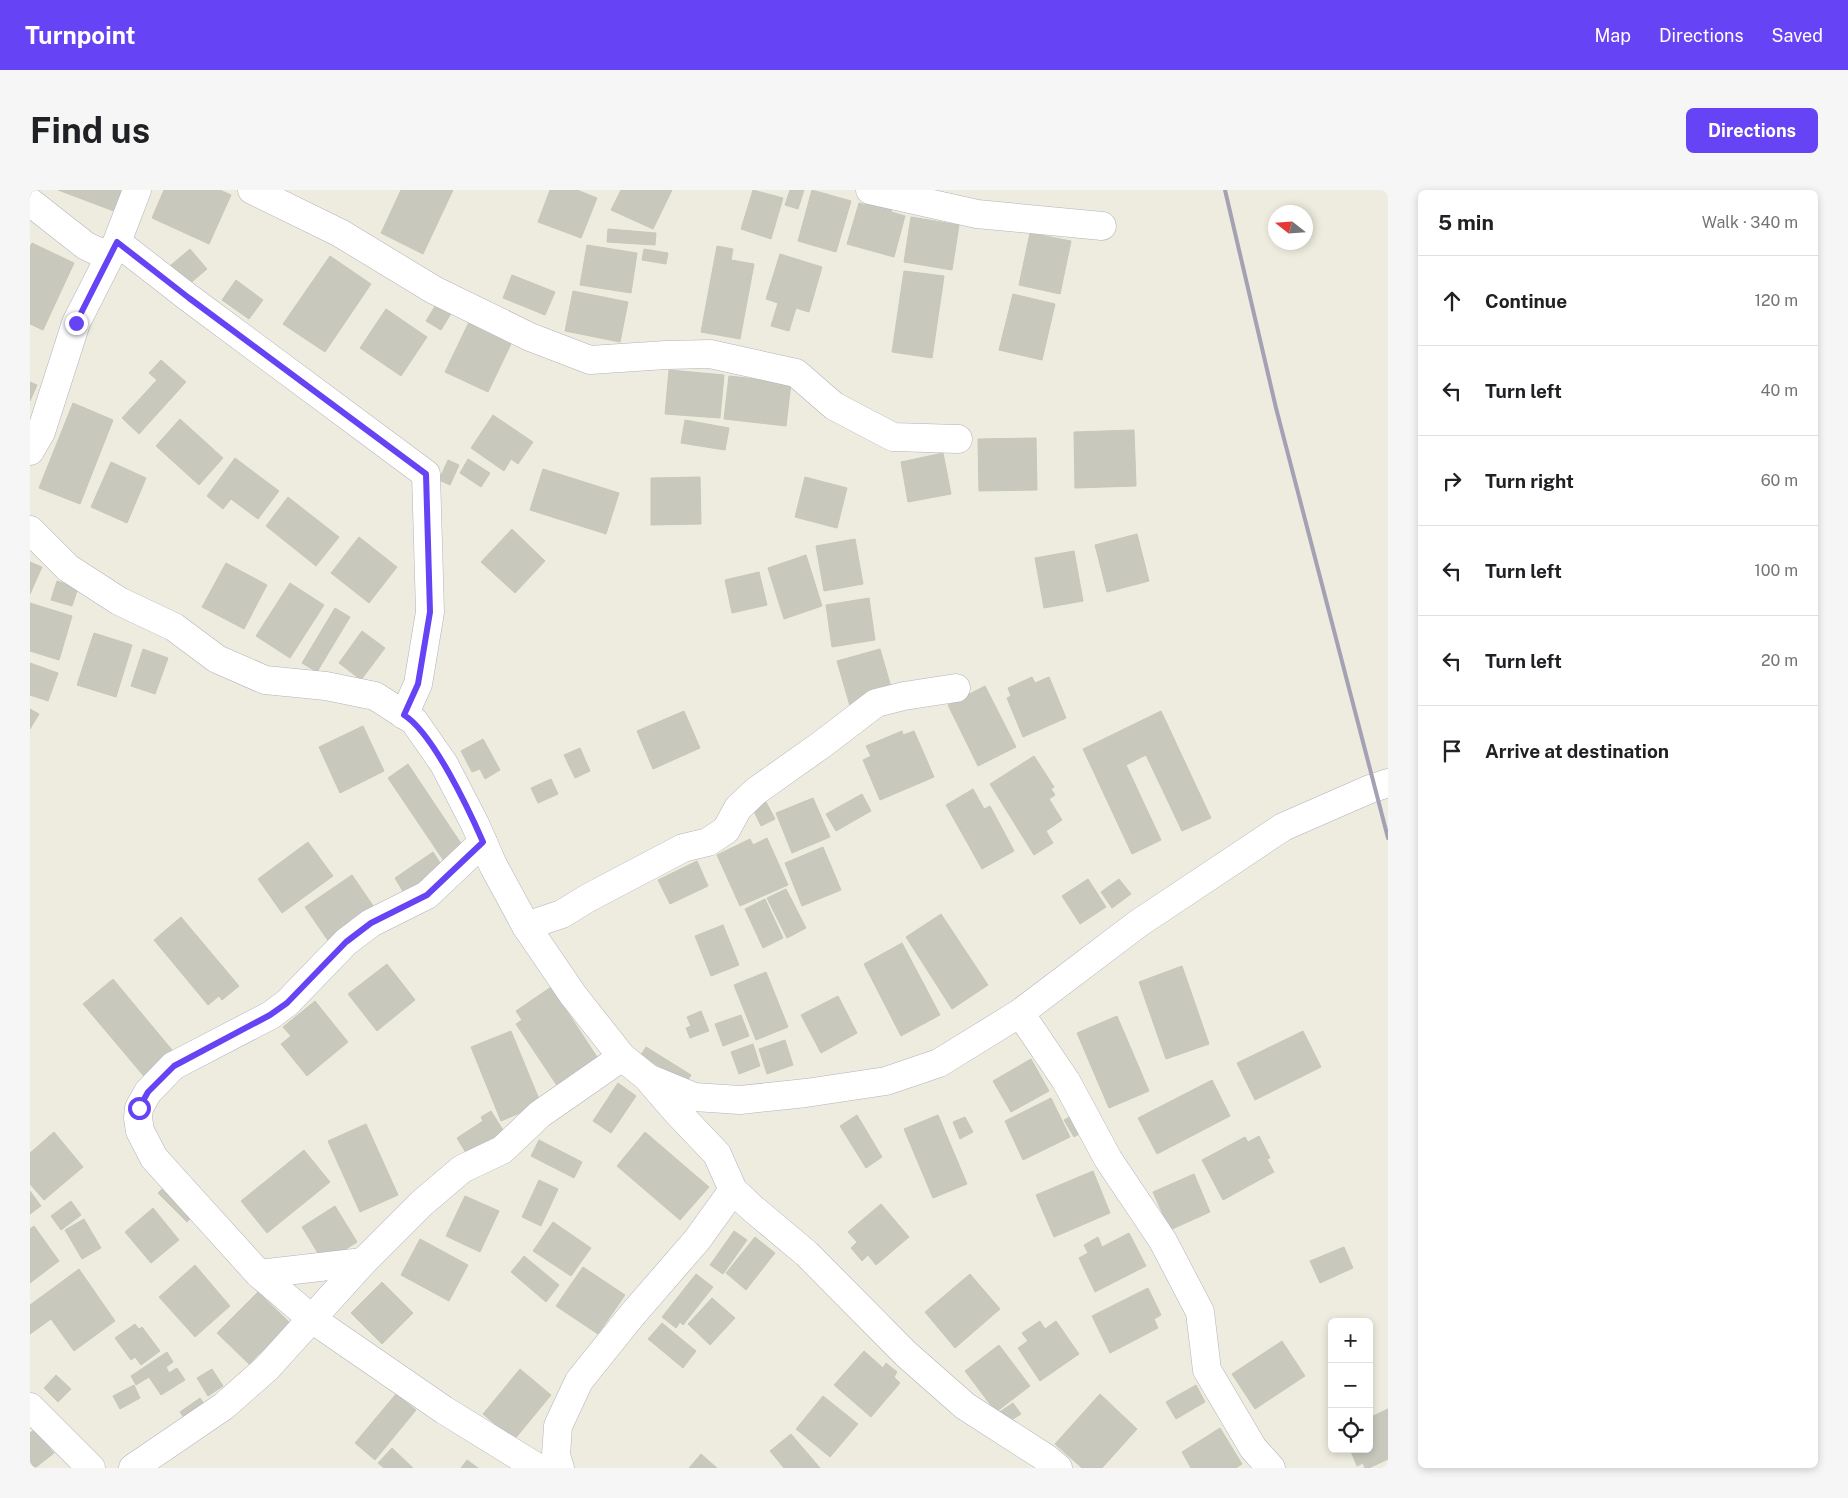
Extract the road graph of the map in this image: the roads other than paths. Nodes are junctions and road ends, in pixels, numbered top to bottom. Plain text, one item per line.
1 (137, 190) edge
2 (252, 190) edge
3 (870, 190) edge
4 (30, 202) edge
5 (1102, 226) dead end
6 (113, 249) junction
7 (958, 439) dead end
8 (30, 451) edge
9 (32, 536) edge
10 (956, 688) dead end
11 (404, 715) junction
12 (1388, 783) edge
13 (483, 842) junction
14 (526, 926) junction
15 (1020, 1013) junction
16 (622, 1057) junction
17 (648, 1078) junction
18 (733, 1190) junction
19 (364, 1262) junction
20 (259, 1274) junction
21 (312, 1319) junction
22 (30, 1407) edge
23 (91, 1468) edge
24 (133, 1468) edge
25 (538, 1468) edge
26 (560, 1468) edge
27 (1058, 1468) edge
28 (1271, 1468) edge

1 - 6 street
2 - 7 street
3 - 5 street
4 - 6 street
6 - 8 street
6 - 11 street
9 - 11 street
10 - 14 street
11 - 13 street
12 - 15 street
13 - 14 street
13 - 20 street
14 - 16 street
15 - 17 street
15 - 28 street
16 - 17 street
16 - 19 street
17 - 18 street
18 - 26 street
18 - 27 street
19 - 20 street
19 - 21 street
20 - 21 street
21 - 24 street
21 - 25 street
22 - 23 street

